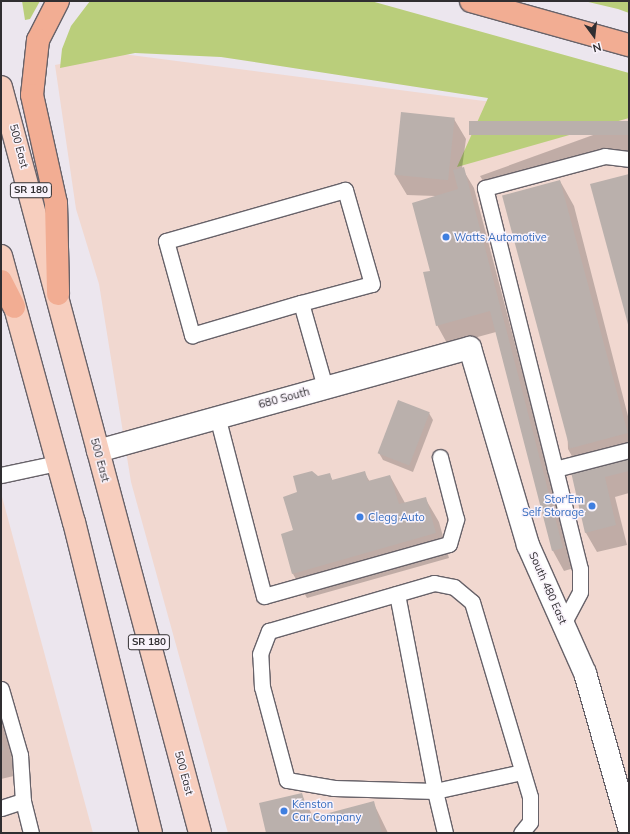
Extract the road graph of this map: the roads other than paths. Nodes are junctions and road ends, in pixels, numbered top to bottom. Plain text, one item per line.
1 (58, 1) edge
2 (471, 1) edge
3 (629, 45) edge
4 (1, 87) edge
5 (629, 159) edge
6 (1, 256) edge
7 (1, 281) edge
8 (58, 294) junction
9 (301, 303) junction
10 (14, 307) junction
11 (470, 348) joint
12 (325, 387) junction
13 (217, 416) junction
14 (629, 450) edge
15 (98, 451) junction
16 (440, 457) dead end
17 (57, 463) junction
18 (555, 469) junction
19 (1, 475) edge
20 (397, 594) junction
21 (563, 624) junction
22 (1, 689) edge
23 (522, 772) junction
24 (435, 791) junction
25 (23, 802) junction
26 (1, 808) edge
27 (629, 827) edge
28 (31, 833) edge
29 (151, 833) edge
30 (200, 833) edge
31 (445, 833) edge
32 (521, 833) edge

1 - 8 highway
2 - 3 highway
4 - 8 main road, 500 East / SR 180
5 - 18 lane
6 - 10 main road
7 - 10 highway
8 - 15 main road, 500 East / SR 180
9 - 9 lane
9 - 12 lane
10 - 17 main road
11 - 12 street, 680 South
11 - 21 street, South 480 East
12 - 13 street, 680 South
13 - 15 street, 680 South
13 - 16 lane
14 - 18 lane
15 - 30 main road, 500 East / SR 180
17 - 19 lane
17 - 29 main road
18 - 21 lane
20 - 23 lane
20 - 24 lane
20 - 24 lane
21 - 27 street, South 480 East
22 - 25 lane
23 - 24 lane
23 - 32 lane
24 - 31 lane
25 - 26 lane
25 - 28 lane

